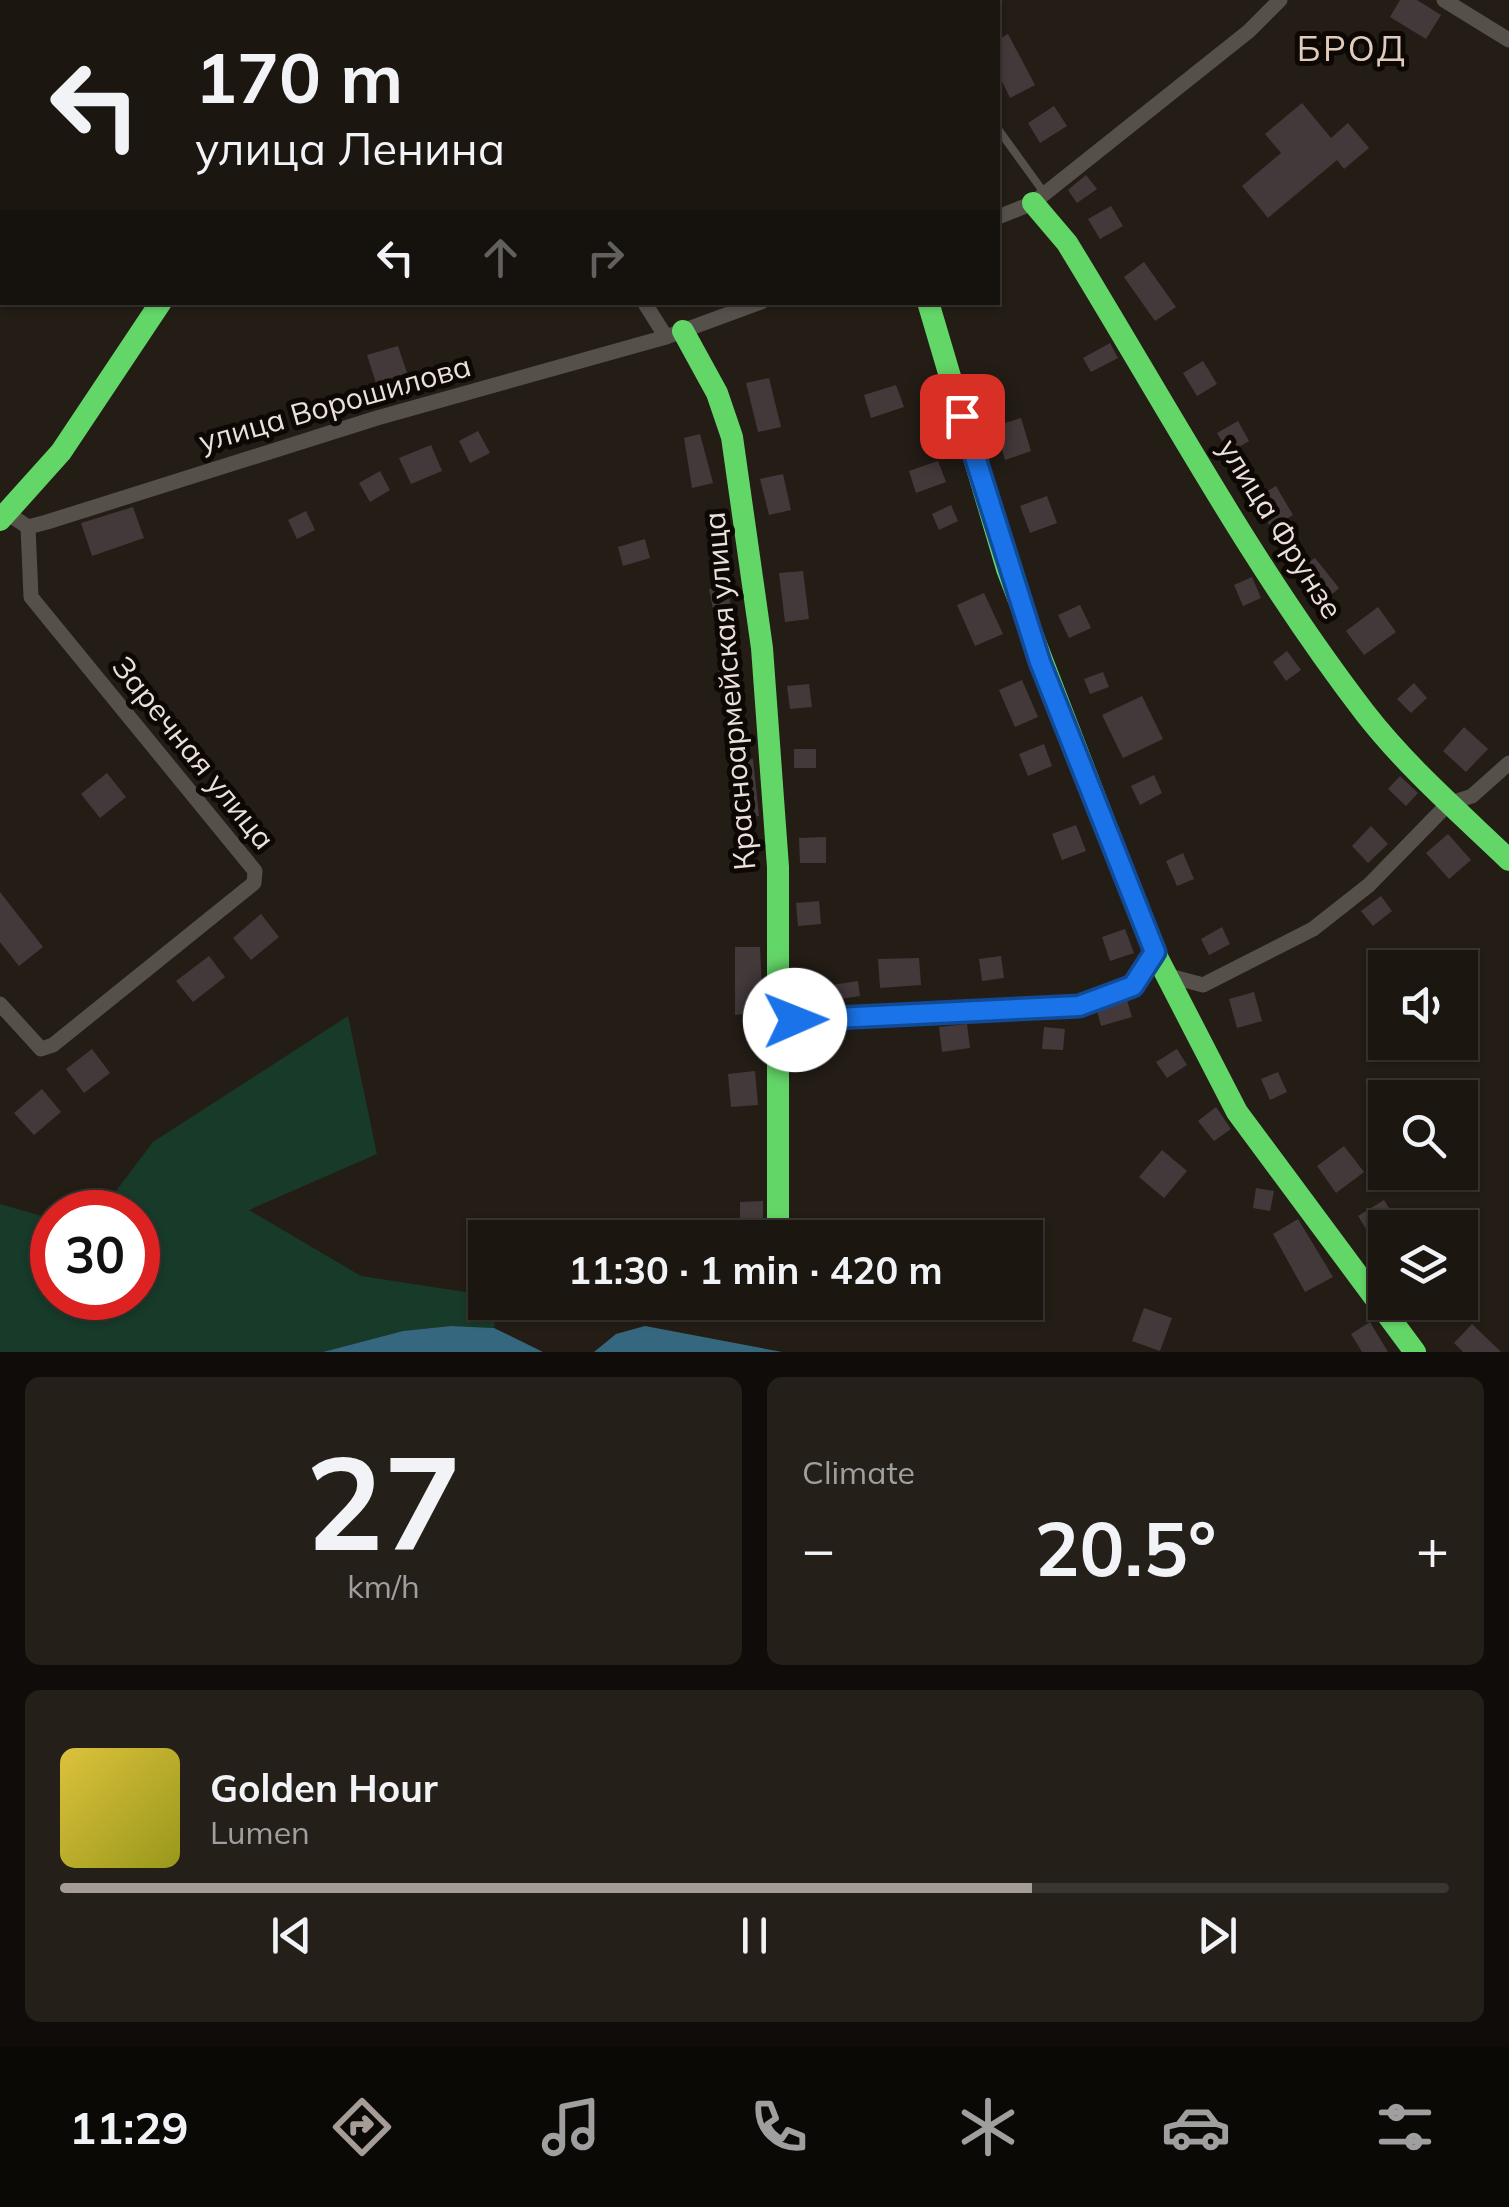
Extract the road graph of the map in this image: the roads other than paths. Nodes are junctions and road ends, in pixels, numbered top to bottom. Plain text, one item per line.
1 (1280, 0) edge
2 (1444, 0) edge
3 (1509, 40) edge
4 (1000, 132) edge
5 (1039, 199) junction
6 (1000, 215) edge
7 (159, 305) edge
8 (647, 305) edge
9 (752, 305) edge
10 (929, 305) edge
11 (674, 334) junction
12 (4, 517) edge
13 (28, 526) junction
14 (1509, 763) edge
15 (1448, 804) junction
16 (1509, 860) edge
17 (1155, 952) junction
18 (1166, 976) junction
19 (0, 1004) edge
20 (782, 1015) junction
21 (778, 1220) edge
22 (1414, 1352) edge

1 - 5 street
2 - 3 street
4 - 5 lane
5 - 6 street
5 - 15 street, улица Фрунзе
7 - 12 street
8 - 11 street, Красноармейская улица
9 - 11 street, улица Ворошилова
10 - 17 street
11 - 13 street, улица Ворошилова
11 - 20 street, Красноармейская улица
12 - 13 street
13 - 19 street, Заречная улица
14 - 15 street
15 - 16 street, улица Фрунзе
15 - 18 street
17 - 18 street
17 - 20 street
18 - 22 street
20 - 21 street, Красноармейская улица

